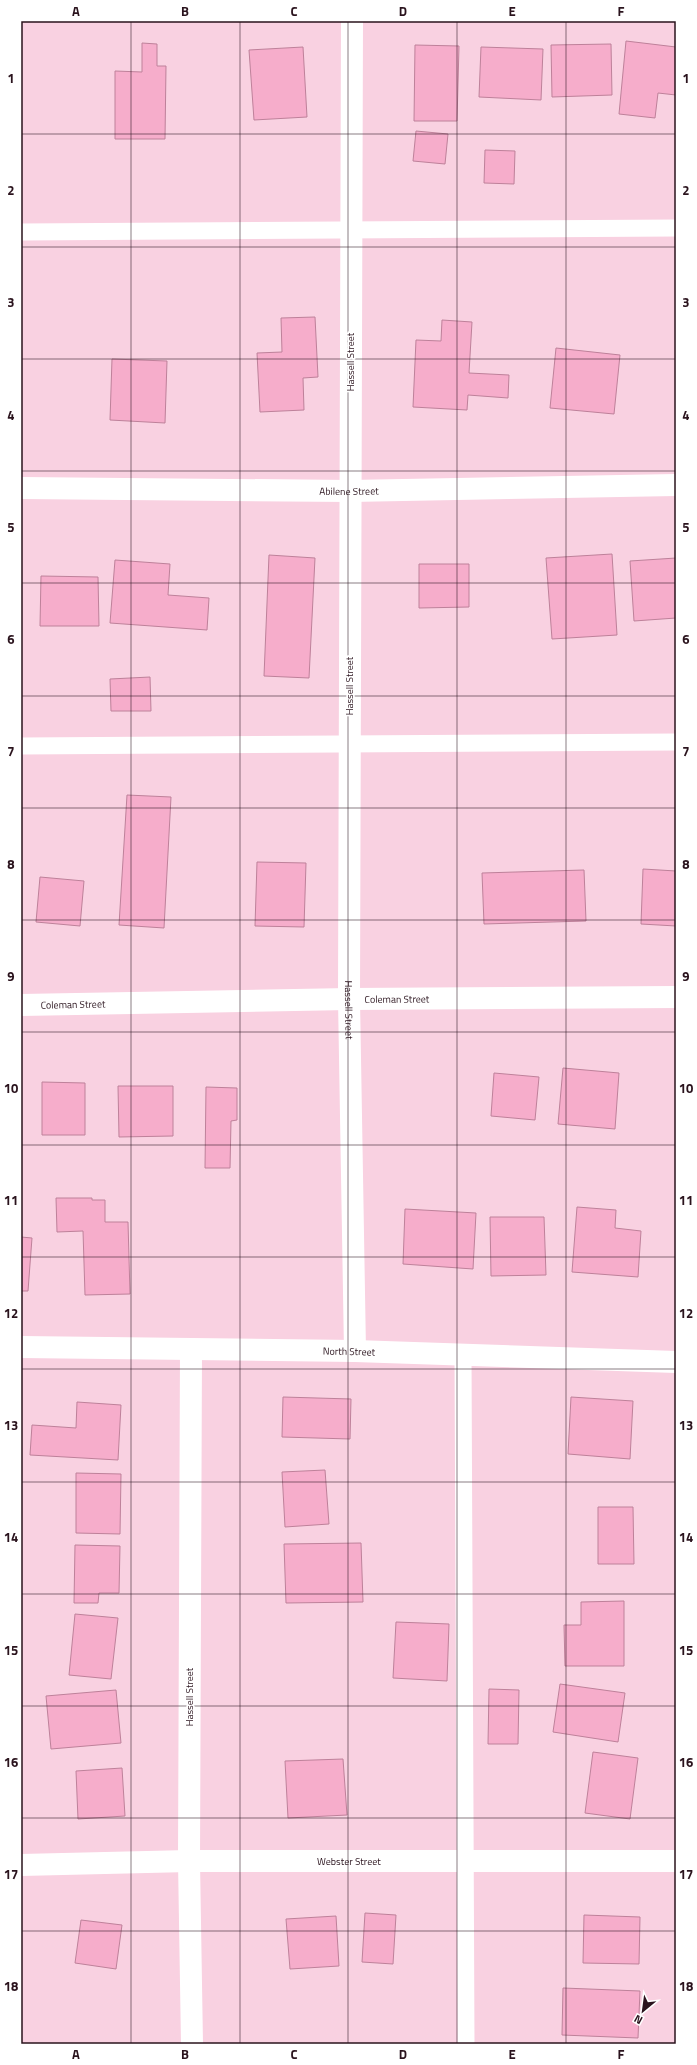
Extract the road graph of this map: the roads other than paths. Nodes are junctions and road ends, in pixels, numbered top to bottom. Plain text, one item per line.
1 (352, 21) edge
2 (676, 228) edge
3 (351, 231) junction
4 (21, 232) edge
5 (676, 485) edge
6 (21, 488) edge
7 (350, 491) junction
8 (676, 742) edge
9 (349, 743) junction
10 (21, 746) edge
11 (676, 997) edge
12 (349, 999) junction
13 (21, 1004) edge
14 (21, 1347) edge
15 (191, 1349) junction
16 (355, 1351) junction
17 (463, 1355) junction
18 (676, 1362) edge
19 (189, 1861) junction
20 (465, 1861) junction
21 (676, 1861) edge
22 (21, 1866) edge
23 (192, 2044) edge
24 (466, 2044) edge

1 - 3 street, Hassell Street
2 - 3 lane
3 - 4 lane
3 - 7 street, Hassell Street
5 - 7 street, Abilene Street
6 - 7 street, Abilene Street
7 - 9 street, Hassell Street
8 - 9 lane
9 - 10 lane
9 - 12 street, Hassell Street
11 - 12 street, Coleman Street
12 - 13 street, Coleman Street
12 - 16 street, Hassell Street
14 - 15 street, North Street
15 - 16 street, North Street
15 - 19 street, Hassell Street
16 - 17 street, North Street
17 - 18 street, North Street
17 - 20 lane
19 - 20 street, Webster Street
19 - 22 street, Webster Street
19 - 23 street, Hassell Street
20 - 21 street, Webster Street
20 - 24 lane

